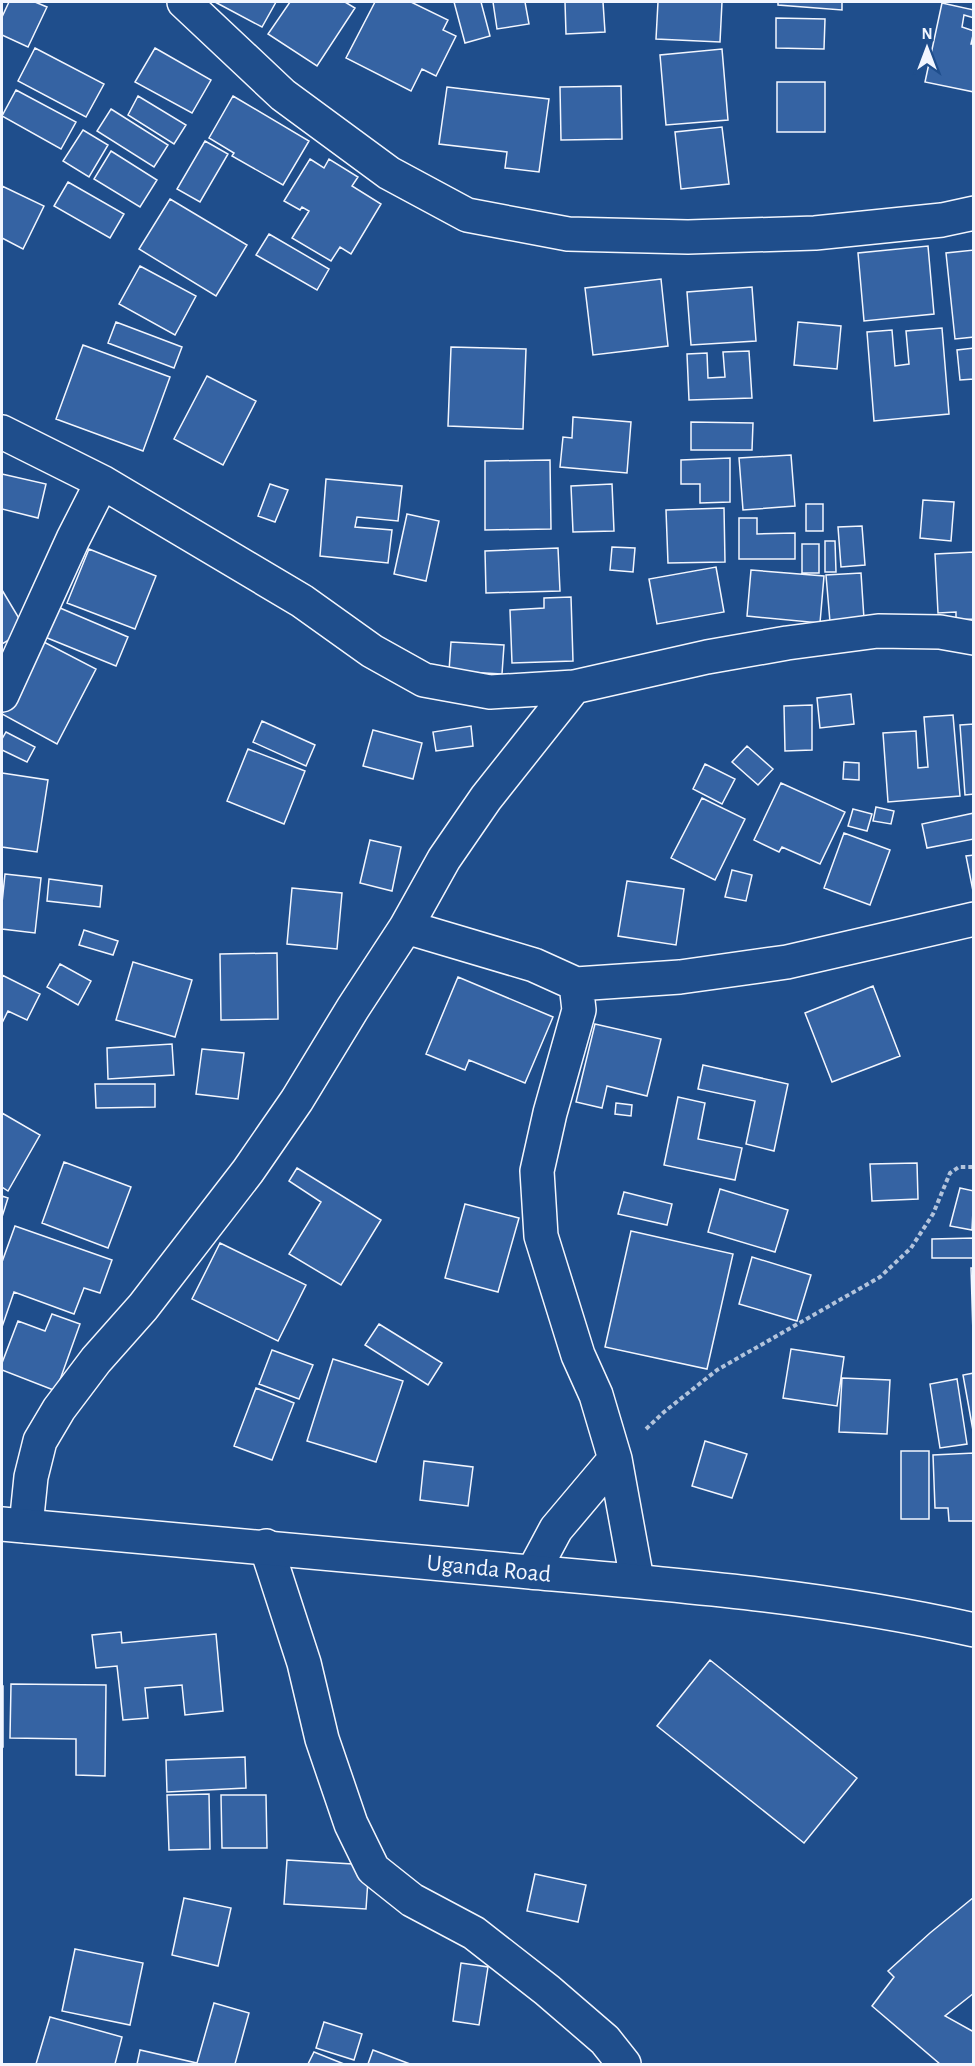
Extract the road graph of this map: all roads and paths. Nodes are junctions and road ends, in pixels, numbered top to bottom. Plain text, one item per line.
1 (184, 2) edge
2 (974, 213) edge
3 (2, 432) edge
4 (102, 482) junction
5 (974, 638) edge
6 (574, 687) junction
7 (2, 695) edge
8 (974, 919) edge
9 (406, 927) junction
10 (576, 984) junction
11 (974, 1167) edge
12 (615, 1459) junction
13 (14, 1525) edge
14 (266, 1546) junction
15 (533, 1572) junction
16 (637, 1580) junction
17 (974, 1630) edge
18 (624, 2064) edge

1 - 2 street
3 - 4 street
4 - 6 street
4 - 7 street
5 - 6 street
6 - 9 street
8 - 10 street
9 - 10 street
9 - 13 street
10 - 12 street
11 - 12 path
12 - 15 street
12 - 16 street
13 - 14 street, Uganda Road
14 - 15 street, Uganda Road
14 - 18 street
15 - 16 street, Uganda Road
16 - 17 street, Uganda Road

